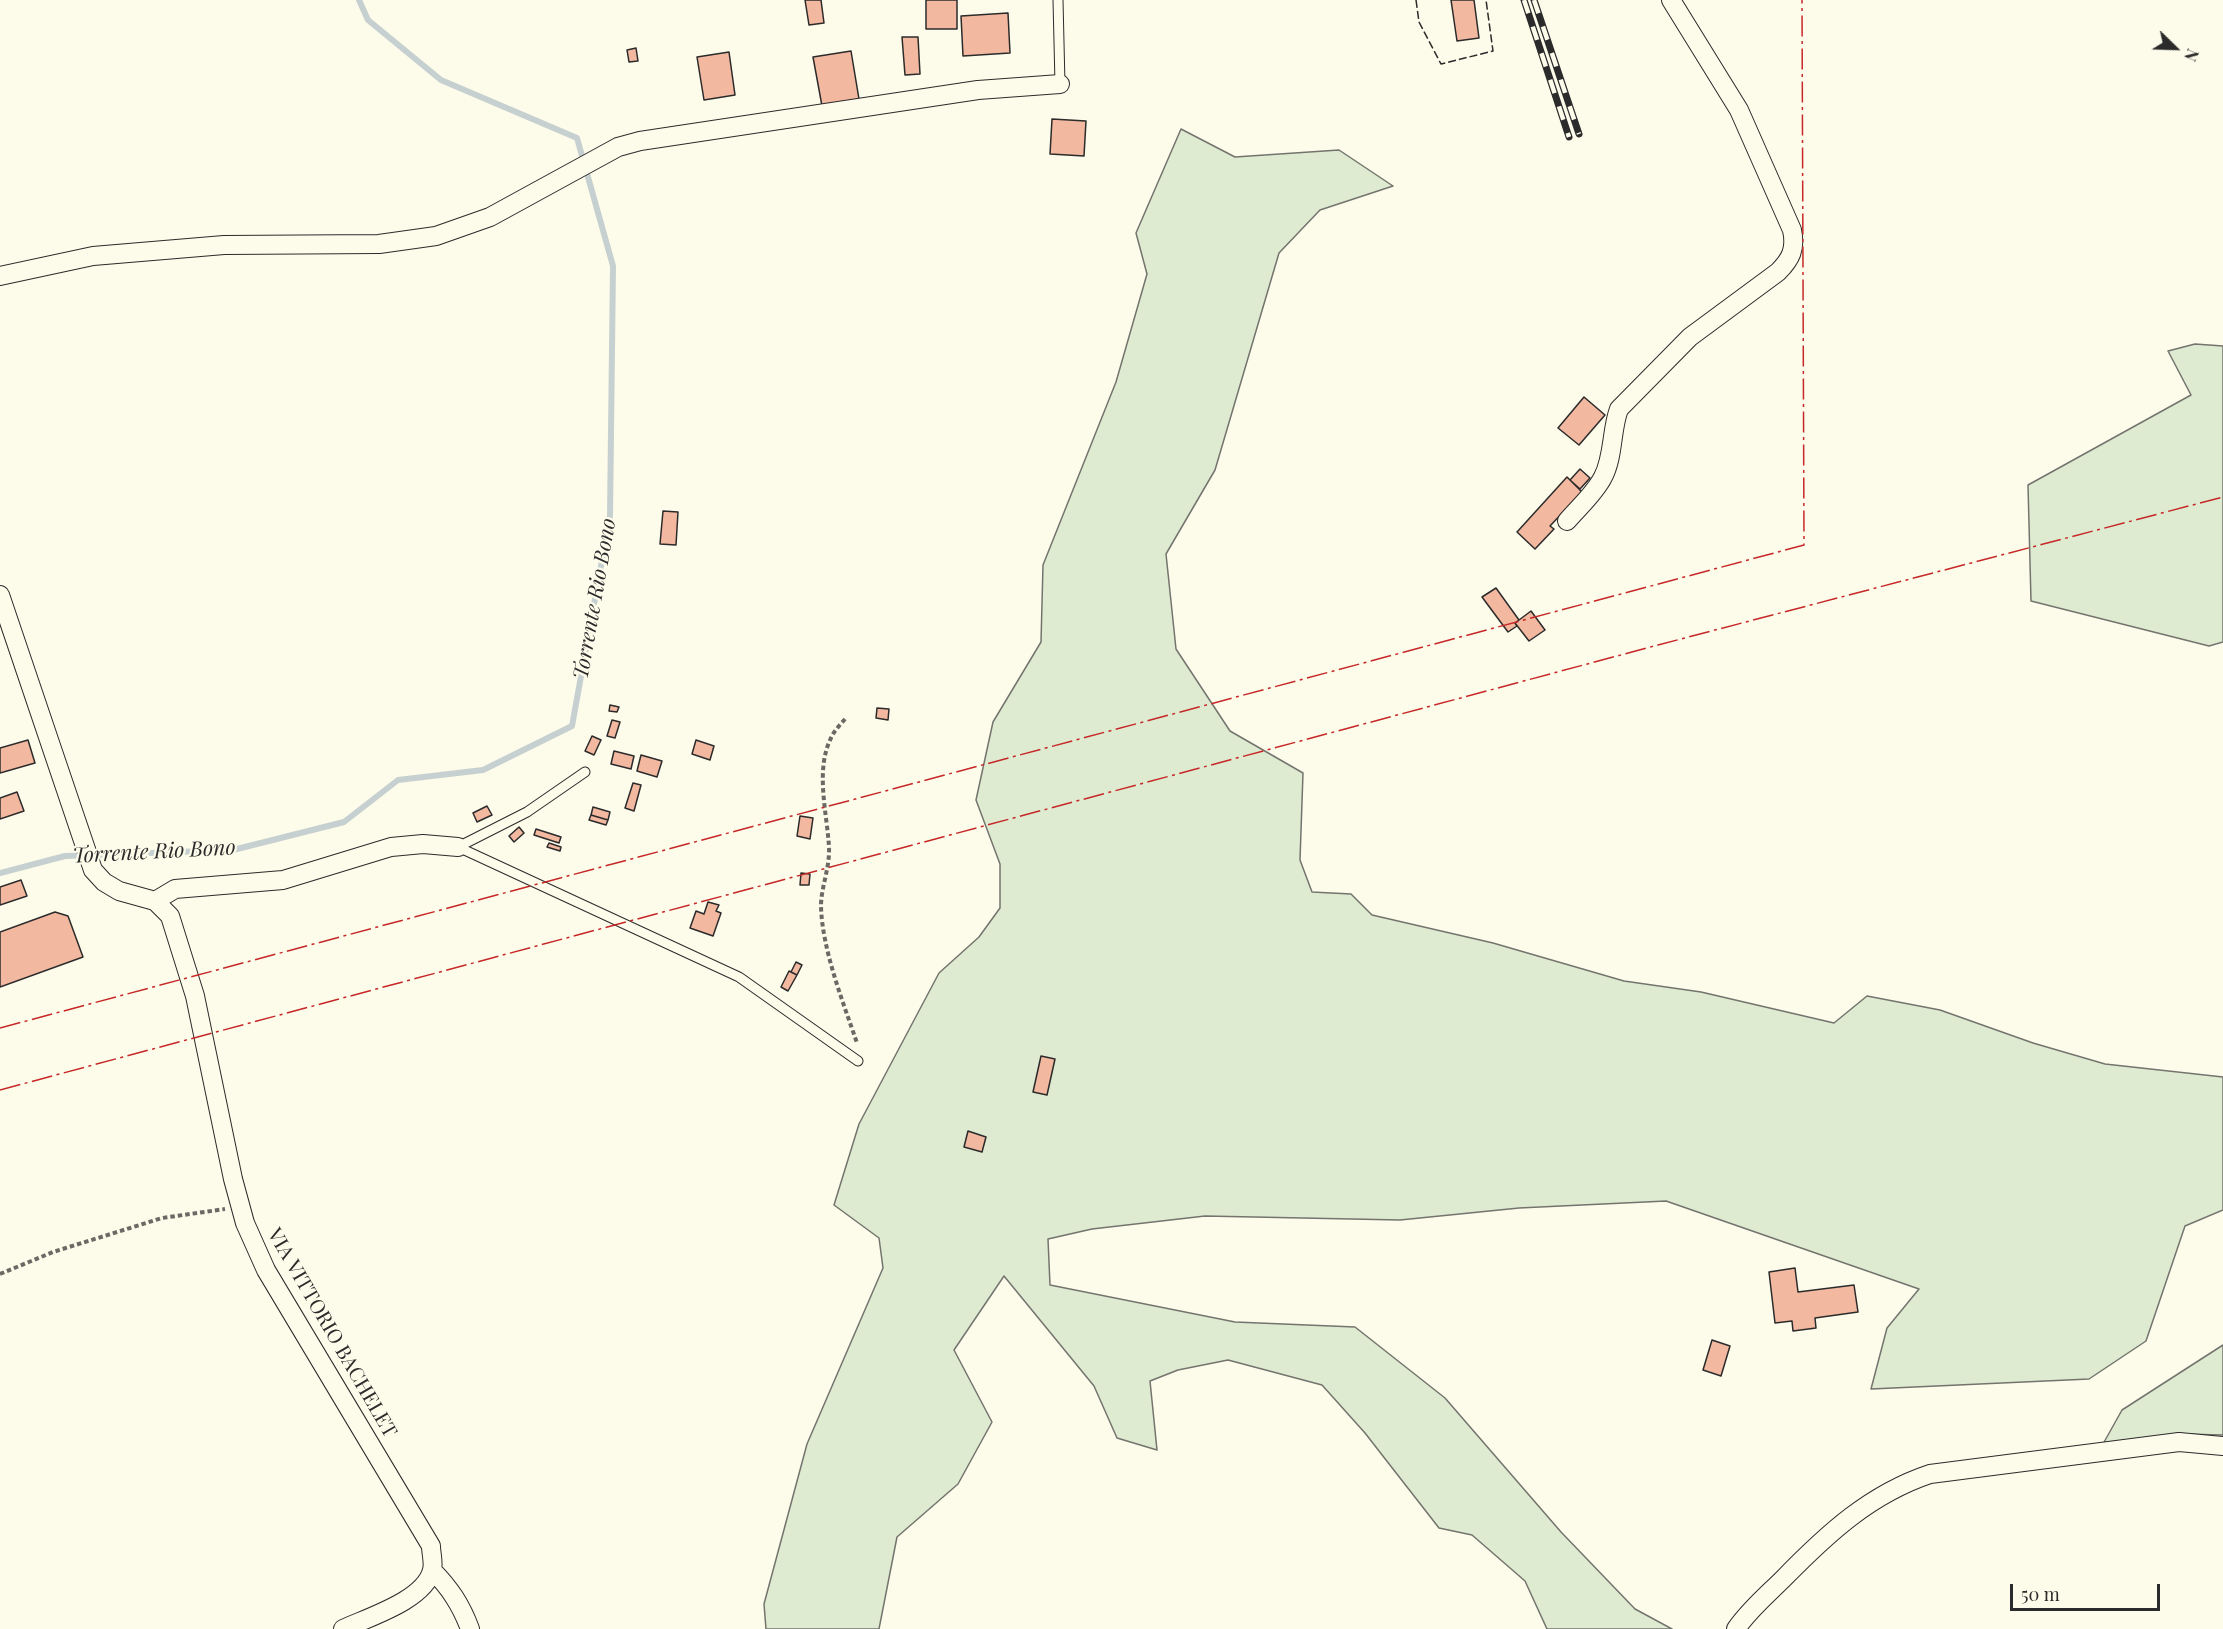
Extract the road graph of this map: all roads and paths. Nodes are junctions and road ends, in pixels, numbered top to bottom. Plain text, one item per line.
1 (1058, 0) edge
2 (1671, 0) edge
3 (1060, 84) joint
4 (0, 276) edge
5 (1568, 521) dead end
6 (0, 595) edge
7 (845, 719) dead end
8 (585, 772) dead end
9 (458, 847) junction
10 (155, 901) junction
11 (858, 1061) joint
12 (240, 1207) junction
13 (0, 1274) edge
14 (2223, 1446) edge
15 (432, 1570) junction
16 (343, 1629) edge
17 (470, 1629) edge
18 (1736, 1629) edge

1 - 3 lane
2 - 5 street
3 - 4 street
6 - 10 street
7 - 11 path
8 - 9 lane
9 - 10 street
9 - 11 lane
10 - 12 street, VIA VITTORIO BACHELET
12 - 13 path
12 - 15 street, VIA VITTORIO BACHELET
14 - 18 street
15 - 16 street
15 - 17 street

